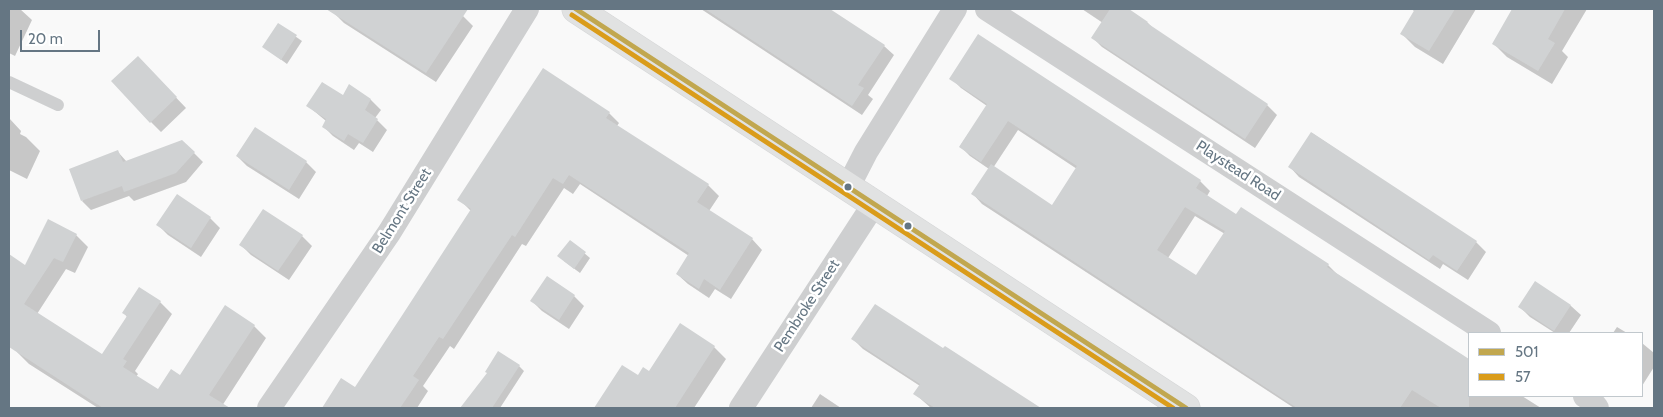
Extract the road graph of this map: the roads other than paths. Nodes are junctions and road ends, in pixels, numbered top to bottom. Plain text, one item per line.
1 (527, 9) edge
2 (576, 9) edge
3 (955, 9) edge
4 (987, 9) edge
5 (9, 82) edge
6 (58, 105) dead end
7 (848, 187) junction
8 (874, 204) junction
9 (1487, 332) edge
10 (1587, 397) edge
11 (269, 408) edge
12 (741, 408) edge
13 (1186, 408) edge
14 (1597, 408) edge

1 - 11 street, Belmont Street
2 - 7 main road
3 - 7 street
4 - 9 street, Playstead Road
5 - 6 lane
7 - 8 main road
8 - 12 street, Pembroke Street
8 - 13 main road
10 - 14 street

